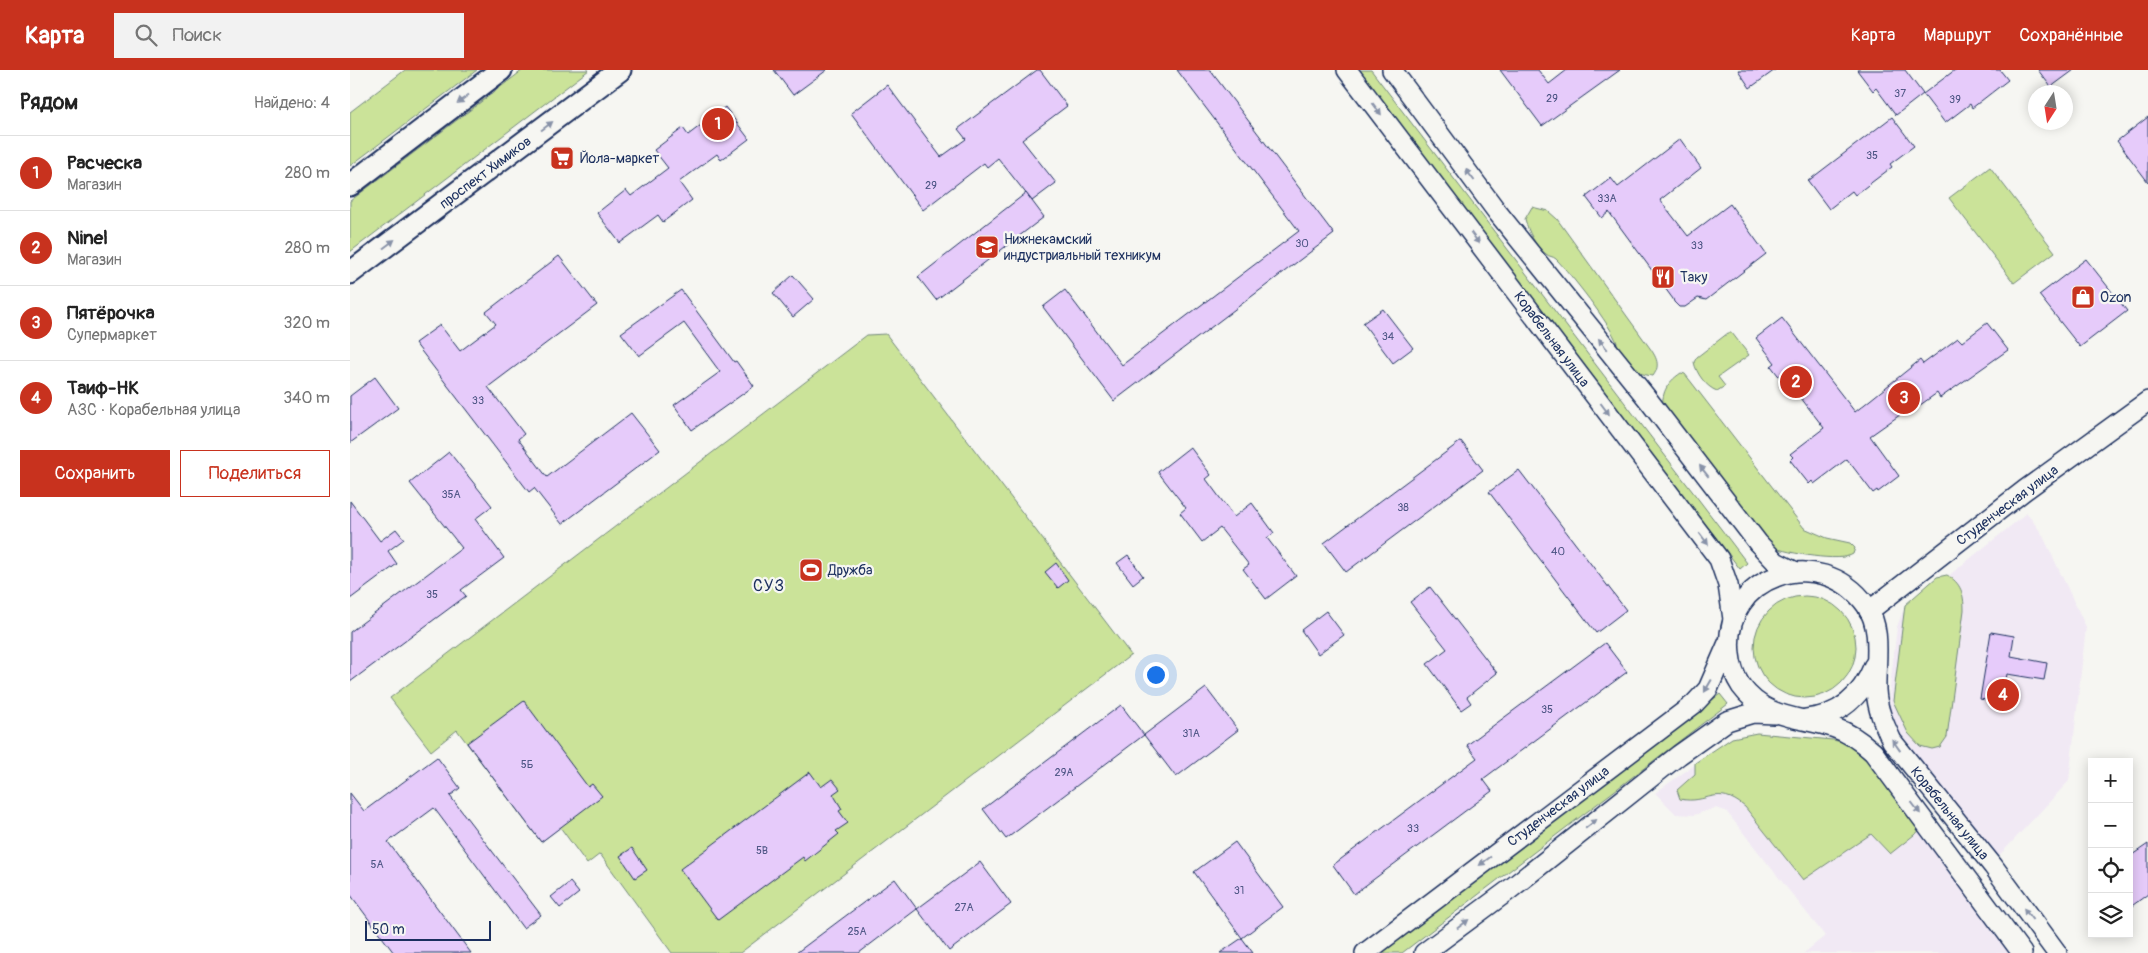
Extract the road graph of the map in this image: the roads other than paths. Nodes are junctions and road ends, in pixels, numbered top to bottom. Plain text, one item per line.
1 (502, 70) edge
2 (620, 70) edge
3 (1347, 70) edge
4 (1392, 70) edge
5 (350, 185) edge
6 (350, 273) edge
7 (2148, 401) edge
8 (1794, 571) junction
9 (1869, 612) junction
10 (1734, 619) junction
11 (1729, 642) junction
12 (1876, 659) junction
13 (1775, 714) junction
14 (1798, 719) junction
15 (1365, 953) edge
16 (1424, 953) edge
17 (2022, 953) edge
18 (2058, 953) edge

1 -> 5 main road
6 -> 2 main road, проспект Химиков
3 -> 10 main road, Корабельная улица
8 -> 4 main road, Корабельная улица
7 - 9 main road, Студенческая улица
8 - 9 main road, Корабельная улица
8 - 10 main road, Корабельная улица
9 - 12 main road, Корабельная улица
10 - 11 main road, Корабельная улица
11 - 13 main road, Корабельная улица
11 -> 15 main road, Студенческая улица
12 - 14 main road, Корабельная улица
18 -> 12 main road, Корабельная улица
13 - 14 main road, Корабельная улица
16 -> 13 main road
14 -> 17 main road, Корабельная улица

